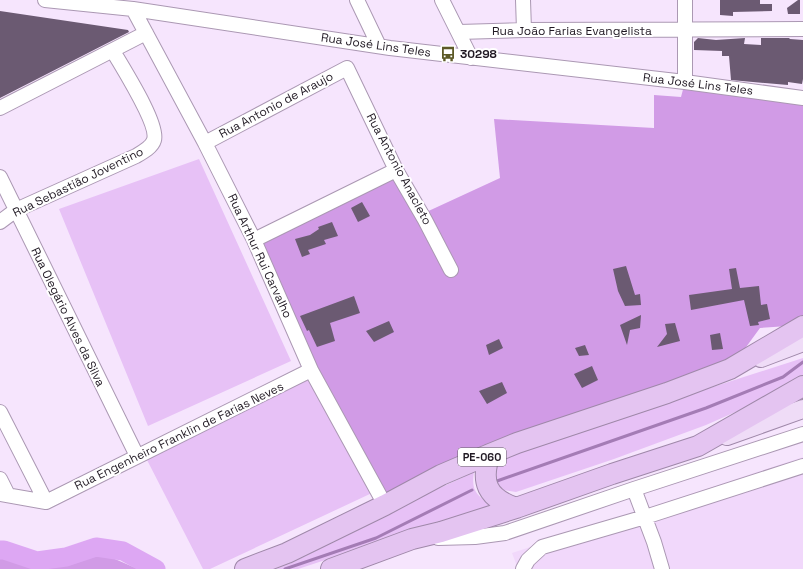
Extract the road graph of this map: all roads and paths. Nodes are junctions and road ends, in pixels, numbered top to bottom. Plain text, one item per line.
1 (47, 0) edge
2 (357, 0) edge
3 (442, 0) edge
4 (523, 0) edge
5 (685, 0) edge
6 (133, 9) junction
7 (803, 29) edge
8 (524, 30) junction
9 (686, 30) junction
10 (459, 32) junction
11 (146, 33) junction
12 (380, 46) junction
13 (113, 51) junction
14 (471, 58) junction
15 (347, 68) joint
16 (685, 82) junction
17 (803, 98) edge
18 (0, 108) edge
19 (205, 143) junction
20 (396, 170) junction
21 (0, 177) edge
22 (16, 210) junction
23 (0, 222) edge
24 (254, 240) junction
25 (451, 270) dead end
26 (803, 326) edge
27 (803, 342) edge
28 (730, 369) junction
29 (311, 370) junction
30 (803, 386) edge
31 (803, 409) edge
32 (0, 412) edge
33 (803, 434) edge
34 (698, 446) junction
35 (490, 454) junction
36 (137, 456) junction
37 (803, 466) edge
38 (0, 479) edge
39 (634, 489) junction
40 (4, 495) edge
41 (46, 502) junction
42 (385, 505) junction
43 (516, 508) junction
44 (645, 517) junction
45 (412, 539) junction
46 (245, 569) edge
47 (331, 569) edge
48 (523, 569) edge
49 (662, 569) edge

1 - 6 street, Rua José Lins Teles
2 - 12 street
3 - 10 street
4 - 8 street
5 - 9 street
6 - 11 street, Rua Arthur Rui Carvalho
6 - 12 street, Rua José Lins Teles
7 - 9 street, Rua João Farias Evangelista
8 - 9 street, Rua João Farias Evangelista
8 - 10 street, Rua João Farias Evangelista
9 - 16 street
10 - 14 street
11 - 13 street
11 - 19 street, Rua Arthur Rui Carvalho
12 - 14 street, Rua José Lins Teles
13 - 18 street
13 - 22 street, Rua Sebastião Joventino
14 - 16 street, Rua José Lins Teles
15 - 19 street, Rua Antonio de Araujo
15 - 20 street, Rua Antonio Anacleto
16 - 17 street, Rua José Lins Teles
19 - 24 street, Rua Arthur Rui Carvalho
20 - 24 street
20 - 25 street, Rua Antonio Anacleto
21 - 22 street, Rua Olegário Alves da Silva
22 - 23 street, Rua Sebastião Joventino
22 - 36 street, Rua Olegário Alves da Silva
24 - 29 street, Rua Arthur Rui Carvalho
26 - 28 highway, PE-060
27 - 28 main road
28 - 35 highway, PE-060
29 - 36 street, Rua Engenheiro Franklin de Farias Neves
29 - 42 street, Rua Arthur Rui Carvalho
30 - 34 highway
31 - 34 main road
32 - 41 street
33 - 39 street
34 - 43 highway
35 - 42 highway, PE-060
35 - 43 highway
36 - 41 street, Rua Engenheiro Franklin de Farias Neves
37 - 44 street
38 - 40 street
39 - 44 street
39 - 45 street
40 - 41 street
42 - 46 highway, PE-060
43 - 45 highway
44 - 48 street
44 - 49 street
45 - 47 highway

